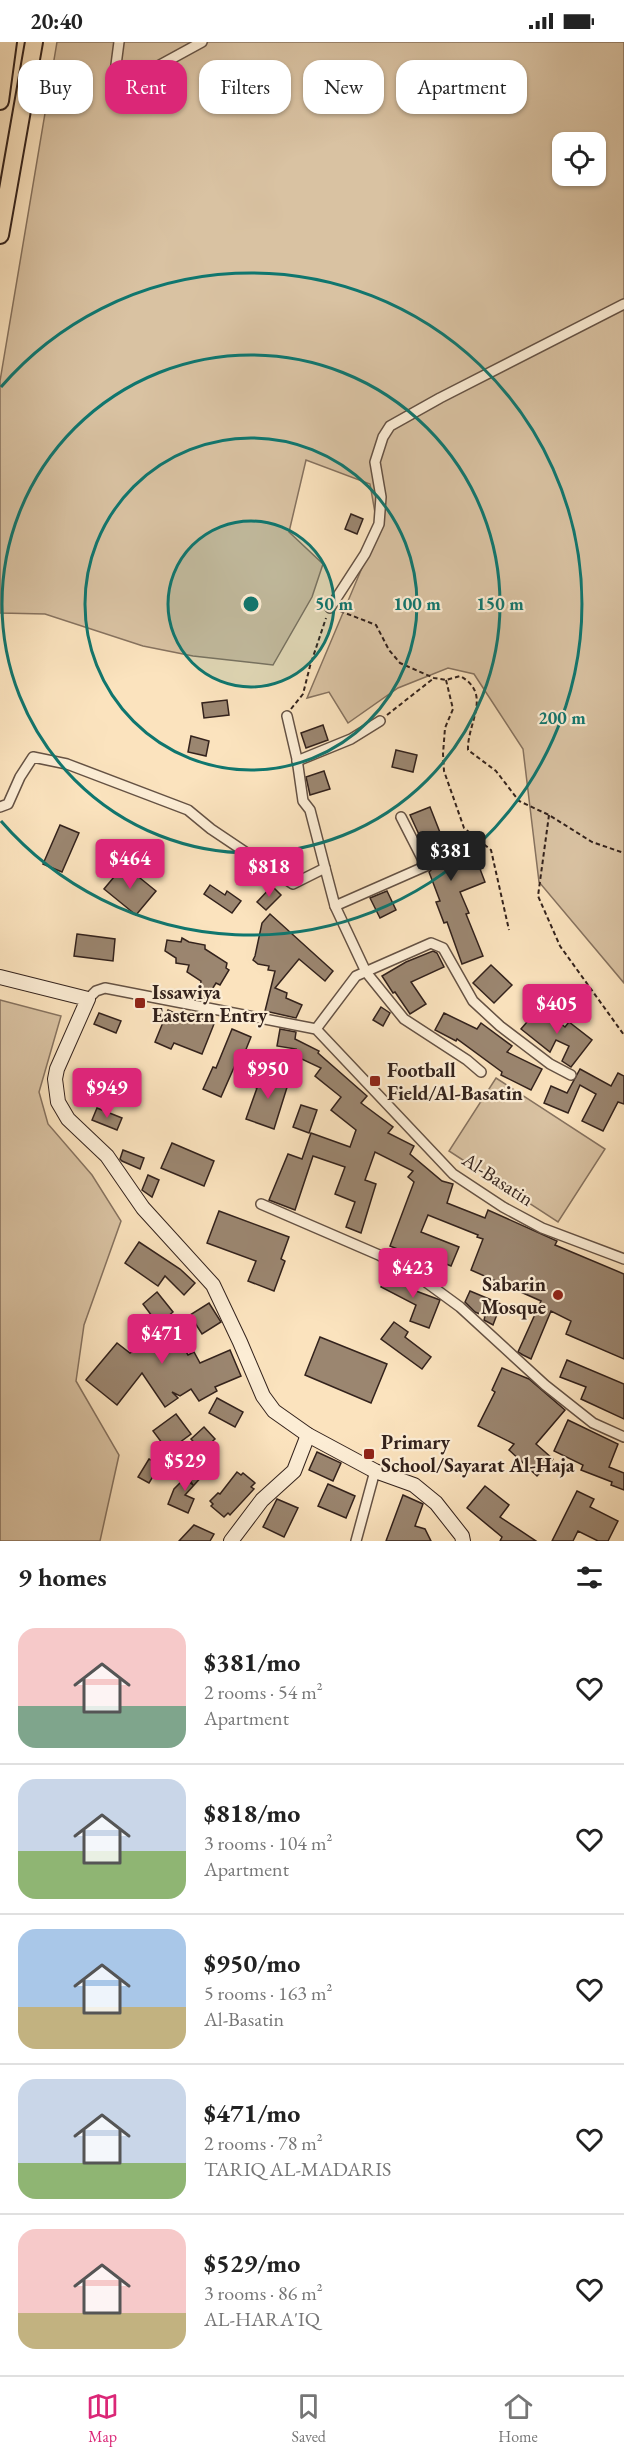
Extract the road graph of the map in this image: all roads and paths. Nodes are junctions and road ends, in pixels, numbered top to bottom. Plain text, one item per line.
1 (8, 42) edge
2 (34, 42) edge
3 (119, 42) edge
4 (202, 42) edge
5 (0, 101) edge
6 (0, 235) edge
7 (624, 303) edge
8 (330, 608) junction
9 (434, 678) junction
10 (446, 681) junction
11 (286, 716) joint
12 (380, 721) joint
13 (297, 761) junction
14 (0, 807) edge
15 (549, 815) junction
16 (401, 817) dead end
17 (624, 853) edge
18 (325, 868) junction
19 (335, 906) junction
20 (509, 930) dead end
21 (366, 972) junction
22 (0, 977) edge
23 (88, 999) junction
24 (316, 1029) junction
25 (624, 1035) edge
26 (481, 1072) dead end
27 (571, 1075) dead end
28 (261, 1204) dead end
29 (624, 1259) edge
30 (309, 1435) junction
31 (624, 1437) edge
32 (375, 1471) junction
33 (231, 1541) edge
34 (356, 1541) edge
35 (464, 1541) edge

1 - 5 highway
2 - 6 highway
3 - 4 street
7 - 8 street
8 - 9 path
8 - 11 path
9 - 10 path
9 - 12 path
10 - 15 path
10 - 20 path
11 - 13 street
12 - 13 street
13 - 18 street
14 - 18 street
15 - 17 path
15 - 25 path
16 - 19 street
18 - 19 street
19 - 21 street
21 - 24 street
21 - 26 street
21 - 27 street
22 - 23 street
23 - 24 street
23 - 30 street
24 - 29 street, Al-Basatin
28 - 31 street
30 - 32 street
30 - 33 street
32 - 34 street
32 - 35 street

